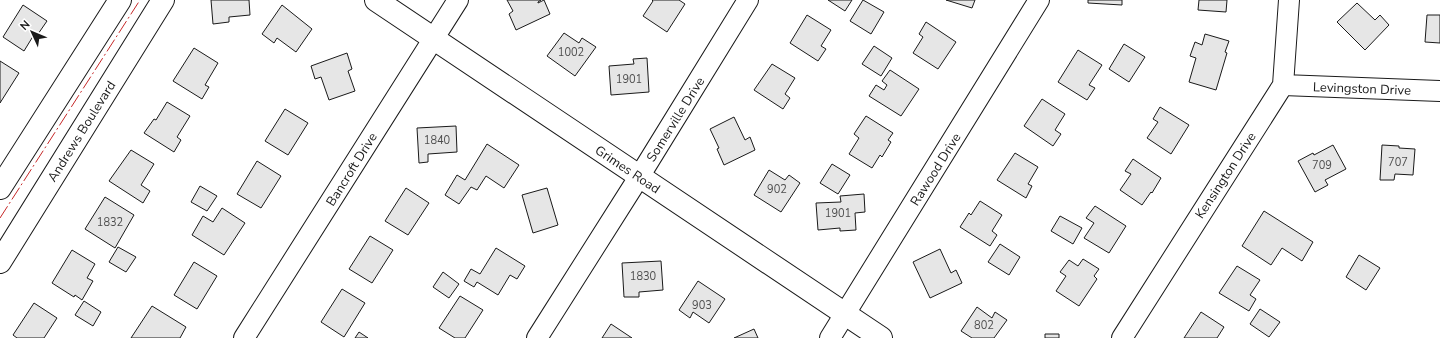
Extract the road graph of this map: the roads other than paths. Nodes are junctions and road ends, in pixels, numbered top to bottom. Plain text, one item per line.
1 (120, 0) edge
2 (163, 0) edge
3 (376, 0) edge
4 (458, 0) edge
5 (748, 0) edge
6 (1039, 0) edge
7 (1289, 0) edge
8 (434, 38) junction
9 (1283, 85) junction
10 (1440, 91) edge
11 (639, 177) junction
12 (0, 188) edge
13 (0, 262) edge
14 (845, 314) junction
15 (244, 338) edge
16 (537, 338) edge
17 (830, 338) edge
18 (882, 338) edge
19 (1122, 338) edge

1 - 12 street
2 - 13 street, Andrews Boulevard
3 - 8 street, Grimes Road
4 - 8 street, Bancroft Drive
5 - 11 street, Somerville Drive
6 - 14 street, Rawood Drive
7 - 9 street, Kensington Drive
8 - 11 street, Grimes Road
8 - 15 street, Bancroft Drive
9 - 10 street, Levingston Drive
9 - 19 street, Kensington Drive
11 - 14 street, Grimes Road
11 - 16 street, Somerville Drive
14 - 17 street, Rawood Drive
14 - 18 street, Grimes Road

